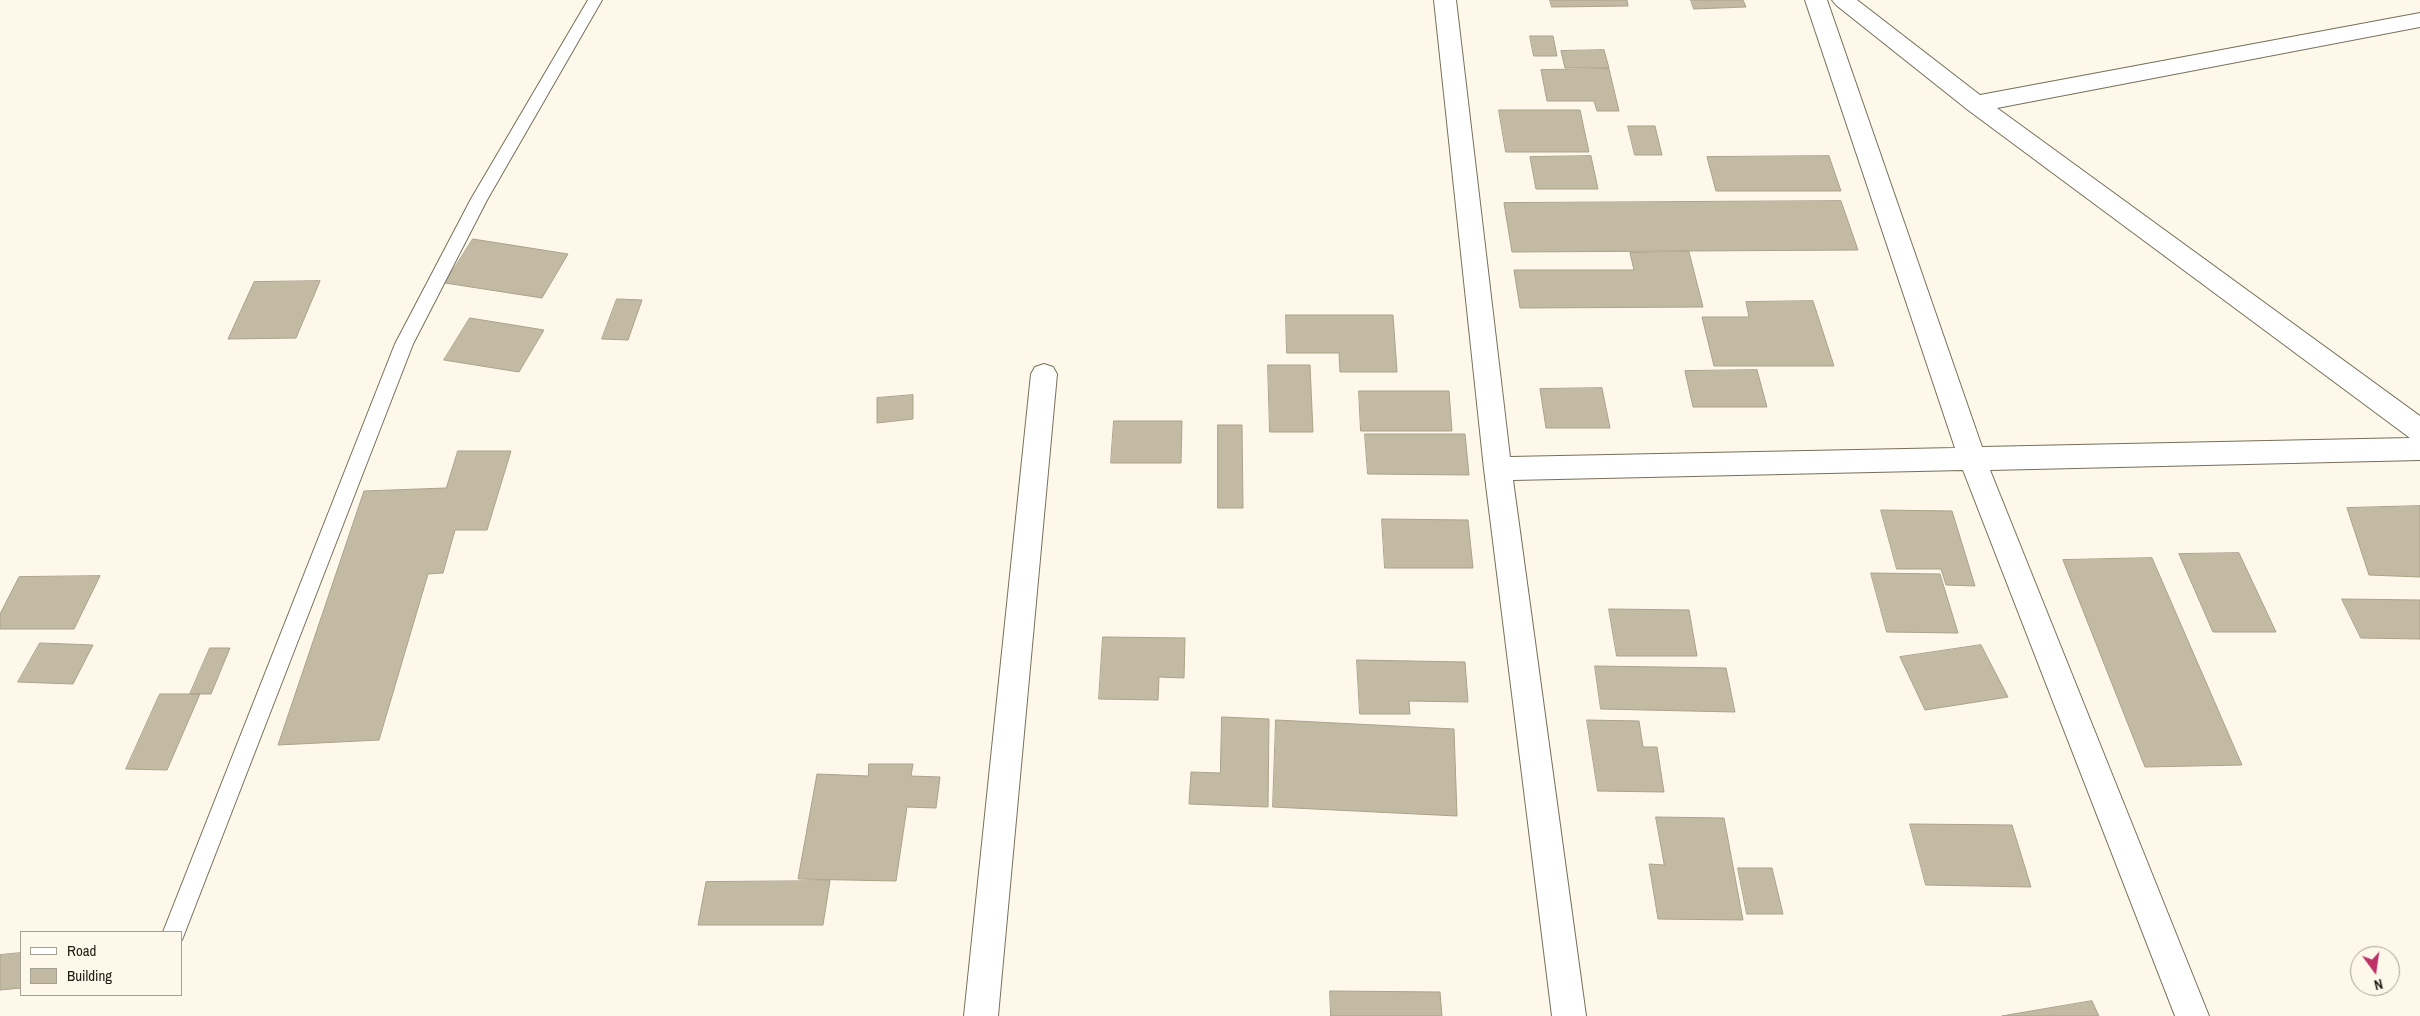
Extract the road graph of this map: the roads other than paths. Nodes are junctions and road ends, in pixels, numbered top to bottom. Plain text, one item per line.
1 (595, 0) edge
2 (1445, 0) edge
3 (1816, 0) edge
4 (1844, 0) edge
5 (2420, 20) edge
6 (1976, 104) junction
7 (1044, 374) dead end
8 (2420, 431) edge
9 (2420, 449) edge
10 (1972, 458) junction
11 (1498, 468) junction
12 (174, 931) edge
13 (980, 1016) edge
14 (1569, 1016) edge
15 (2192, 1016) edge

1 - 12 lane
2 - 11 street
3 - 10 street
4 - 6 street
5 - 6 street
6 - 8 street
7 - 13 street
9 - 10 street
10 - 11 street
10 - 15 street
11 - 14 street

